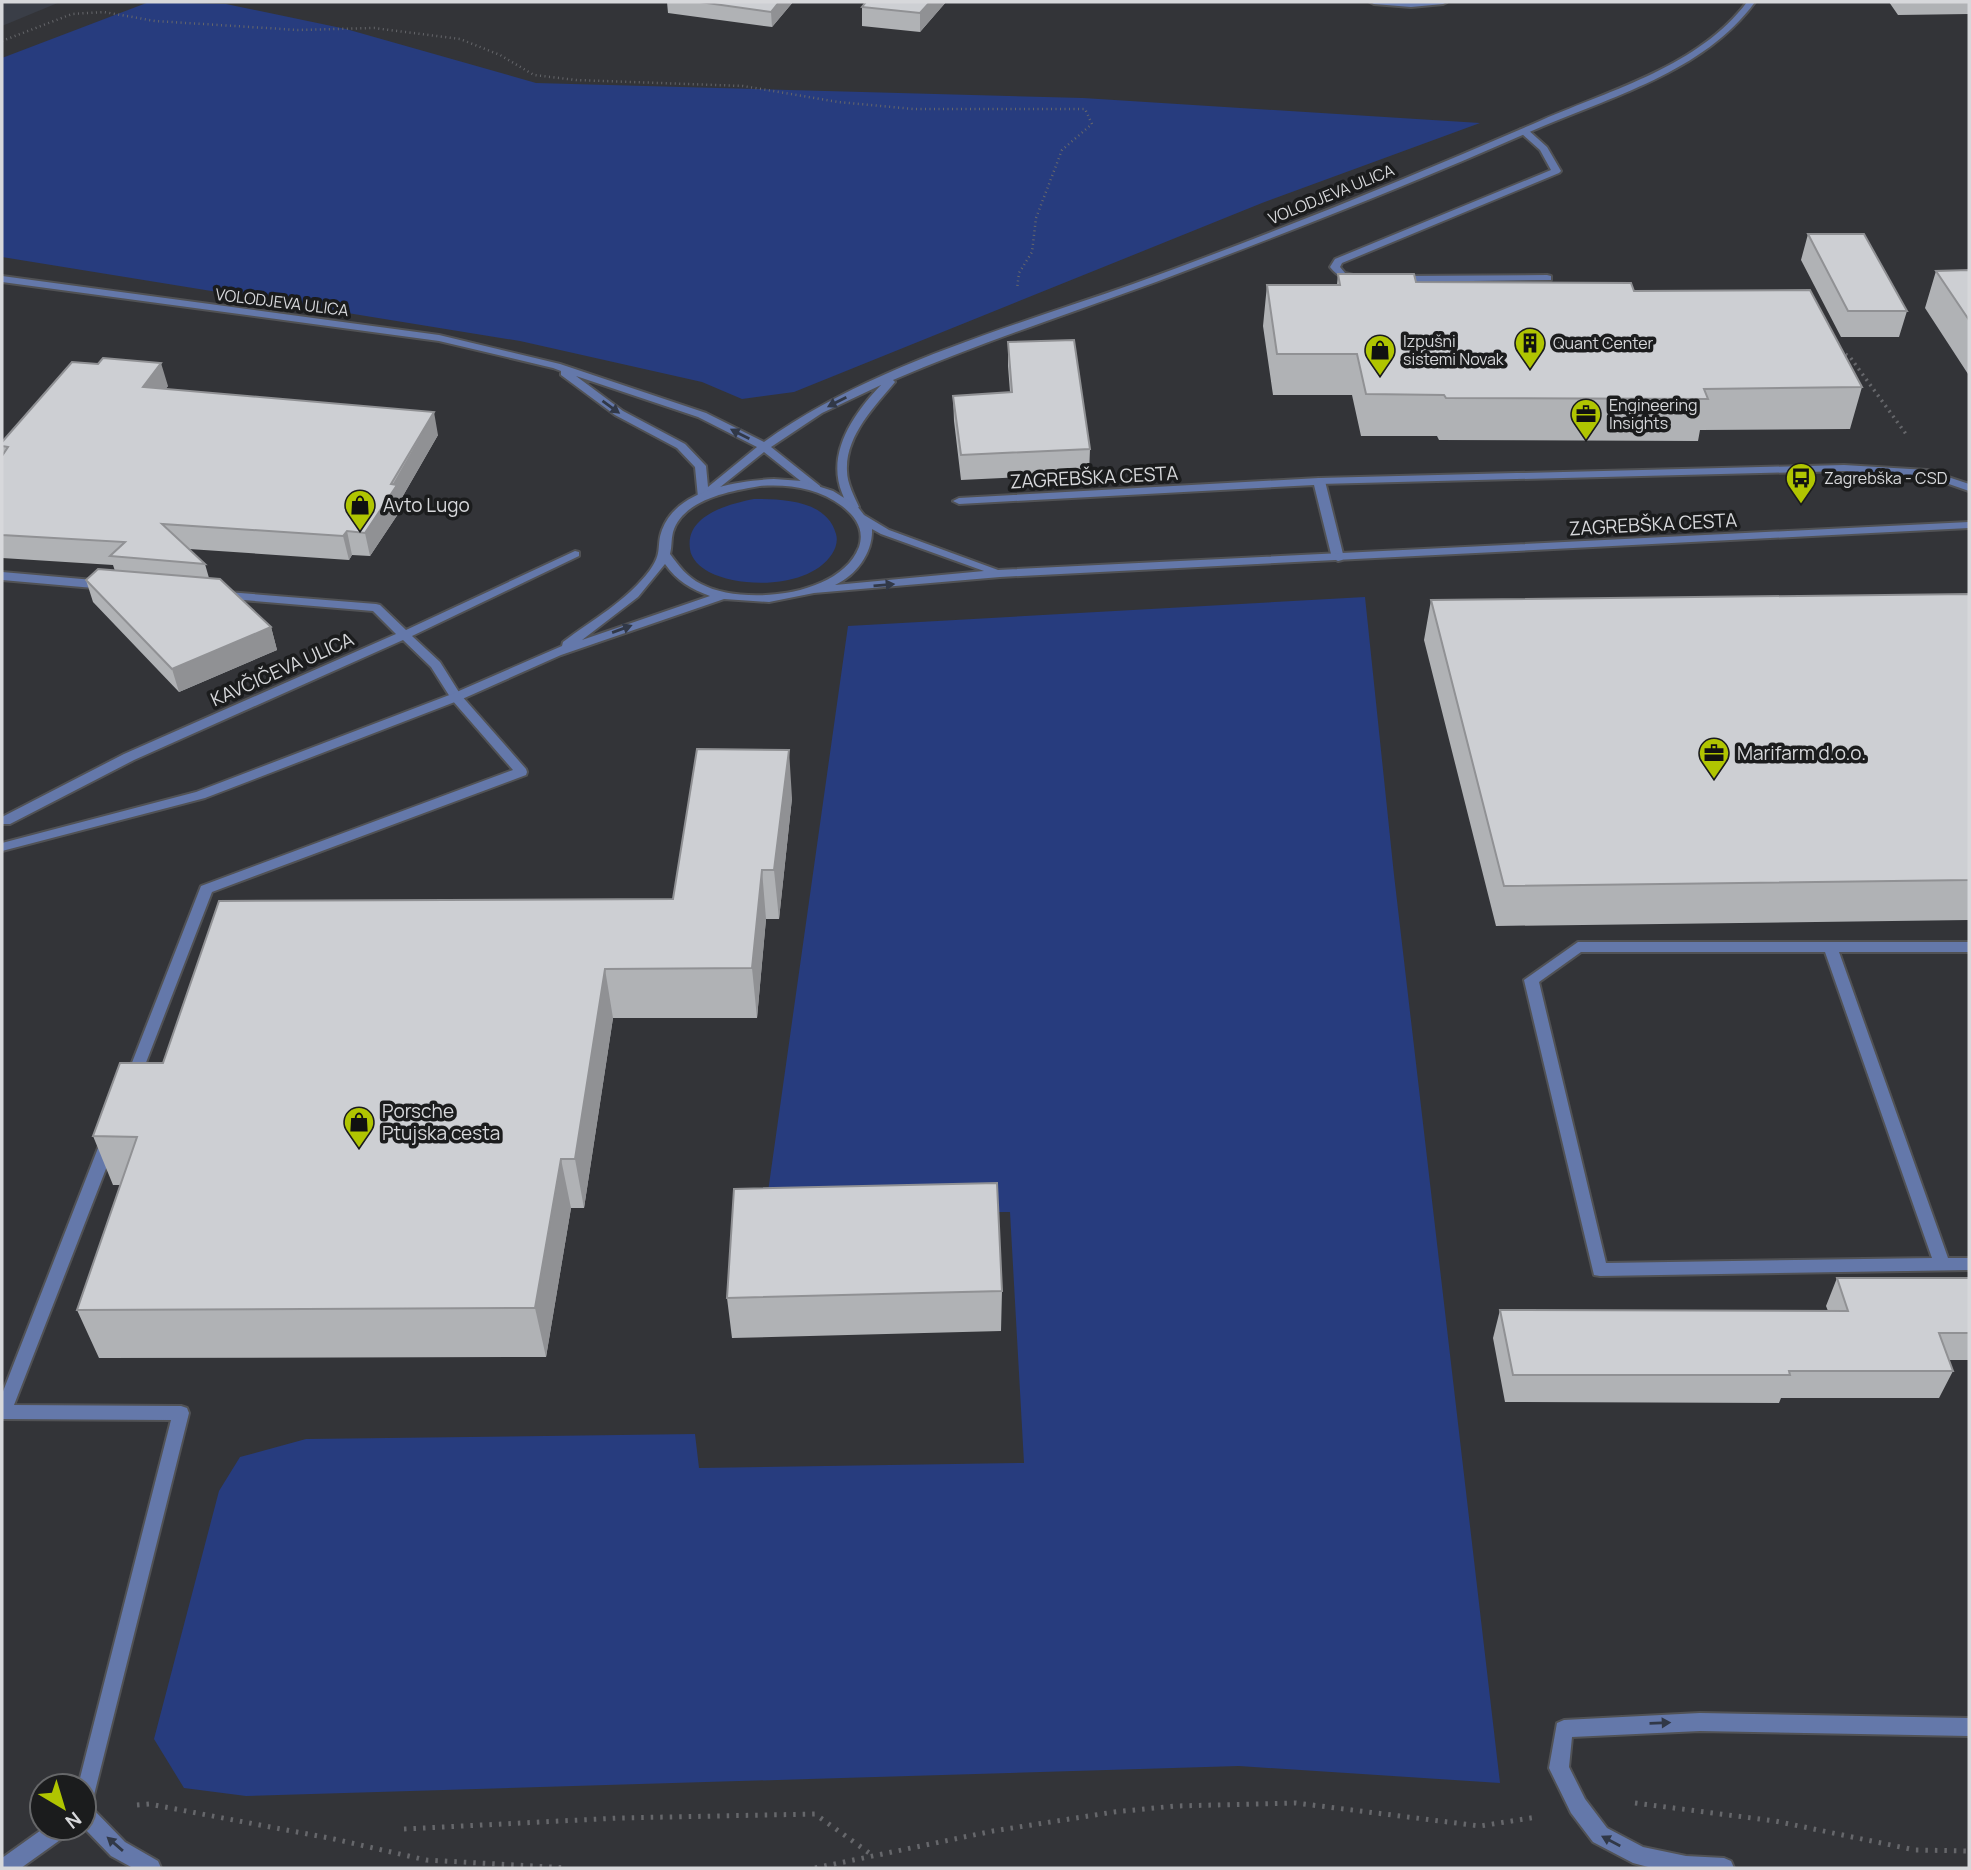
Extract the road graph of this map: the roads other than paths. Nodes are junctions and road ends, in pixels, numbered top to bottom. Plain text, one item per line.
1 (1374, 2) edge
2 (1443, 2) edge
3 (1751, 2) edge
4 (1524, 131) junction
5 (1547, 278) dead end
6 (2, 279) edge
7 (1363, 279) edge
8 (1389, 279) edge
9 (556, 366) junction
10 (899, 374) junction
11 (763, 446) junction
12 (1319, 481) junction
13 (816, 488) junction
14 (1969, 488) edge
15 (704, 497) junction
16 (959, 501) dead end
17 (853, 507) junction
18 (863, 518) junction
19 (1969, 525) edge
20 (575, 554) dead end
21 (665, 555) junction
22 (1338, 558) junction
23 (1000, 573) junction
24 (2, 576) edge
25 (113, 585) edge
26 (816, 590) junction
27 (210, 594) edge
28 (722, 596) junction
29 (407, 635) junction
30 (557, 652) junction
31 (456, 697) junction
32 (5, 821) dead end
33 (2, 847) edge
34 (1830, 947) junction
35 (1969, 947) edge
36 (127, 1093) edge
37 (112, 1131) edge
38 (1969, 1264) edge
39 (1942, 1265) junction
40 (1969, 1727) edge
41 (91, 1772) edge
42 (98, 1828) edge
43 (41, 1842) edge
44 (5, 1868) edge
45 (151, 1868) edge
46 (1724, 1868) edge

1 - 2 street
3 - 4 street, VOLODJEVA ULICA
4 - 7 street
4 - 10 street, VOLODJEVA ULICA
5 - 8 street
6 - 9 street, VOLODJEVA ULICA
11 -> 9 street, VOLODJEVA ULICA
9 -> 15 street, VOLODJEVA ULICA
10 -> 11 street, VOLODJEVA ULICA
10 - 17 street, VOLODJEVA ULICA
11 - 13 street, VOLODJEVA ULICA
11 - 15 street, VOLODJEVA ULICA
12 - 14 street, ZAGREBŠKA CESTA
12 - 16 street, ZAGREBŠKA CESTA
12 - 22 street
13 - 15 street
13 - 17 street
15 - 21 street
17 - 18 street
18 - 23 street
18 - 26 street
19 - 22 street, ZAGREBŠKA CESTA
20 - 29 street, KAVČIČEVA ULICA
21 - 28 street
21 - 30 street
22 - 23 street, ZAGREBŠKA CESTA
26 -> 23 street, ZAGREBŠKA CESTA
24 - 25 street
26 - 28 street
27 - 29 street
30 -> 28 street
29 - 31 street
29 - 32 street, KAVČIČEVA ULICA
30 - 31 street
31 - 33 street
31 - 36 street
34 - 35 street
34 - 39 street
34 - 39 street
37 - 41 street
38 - 39 street
46 -> 40 street
45 -> 42 street
43 - 44 street

